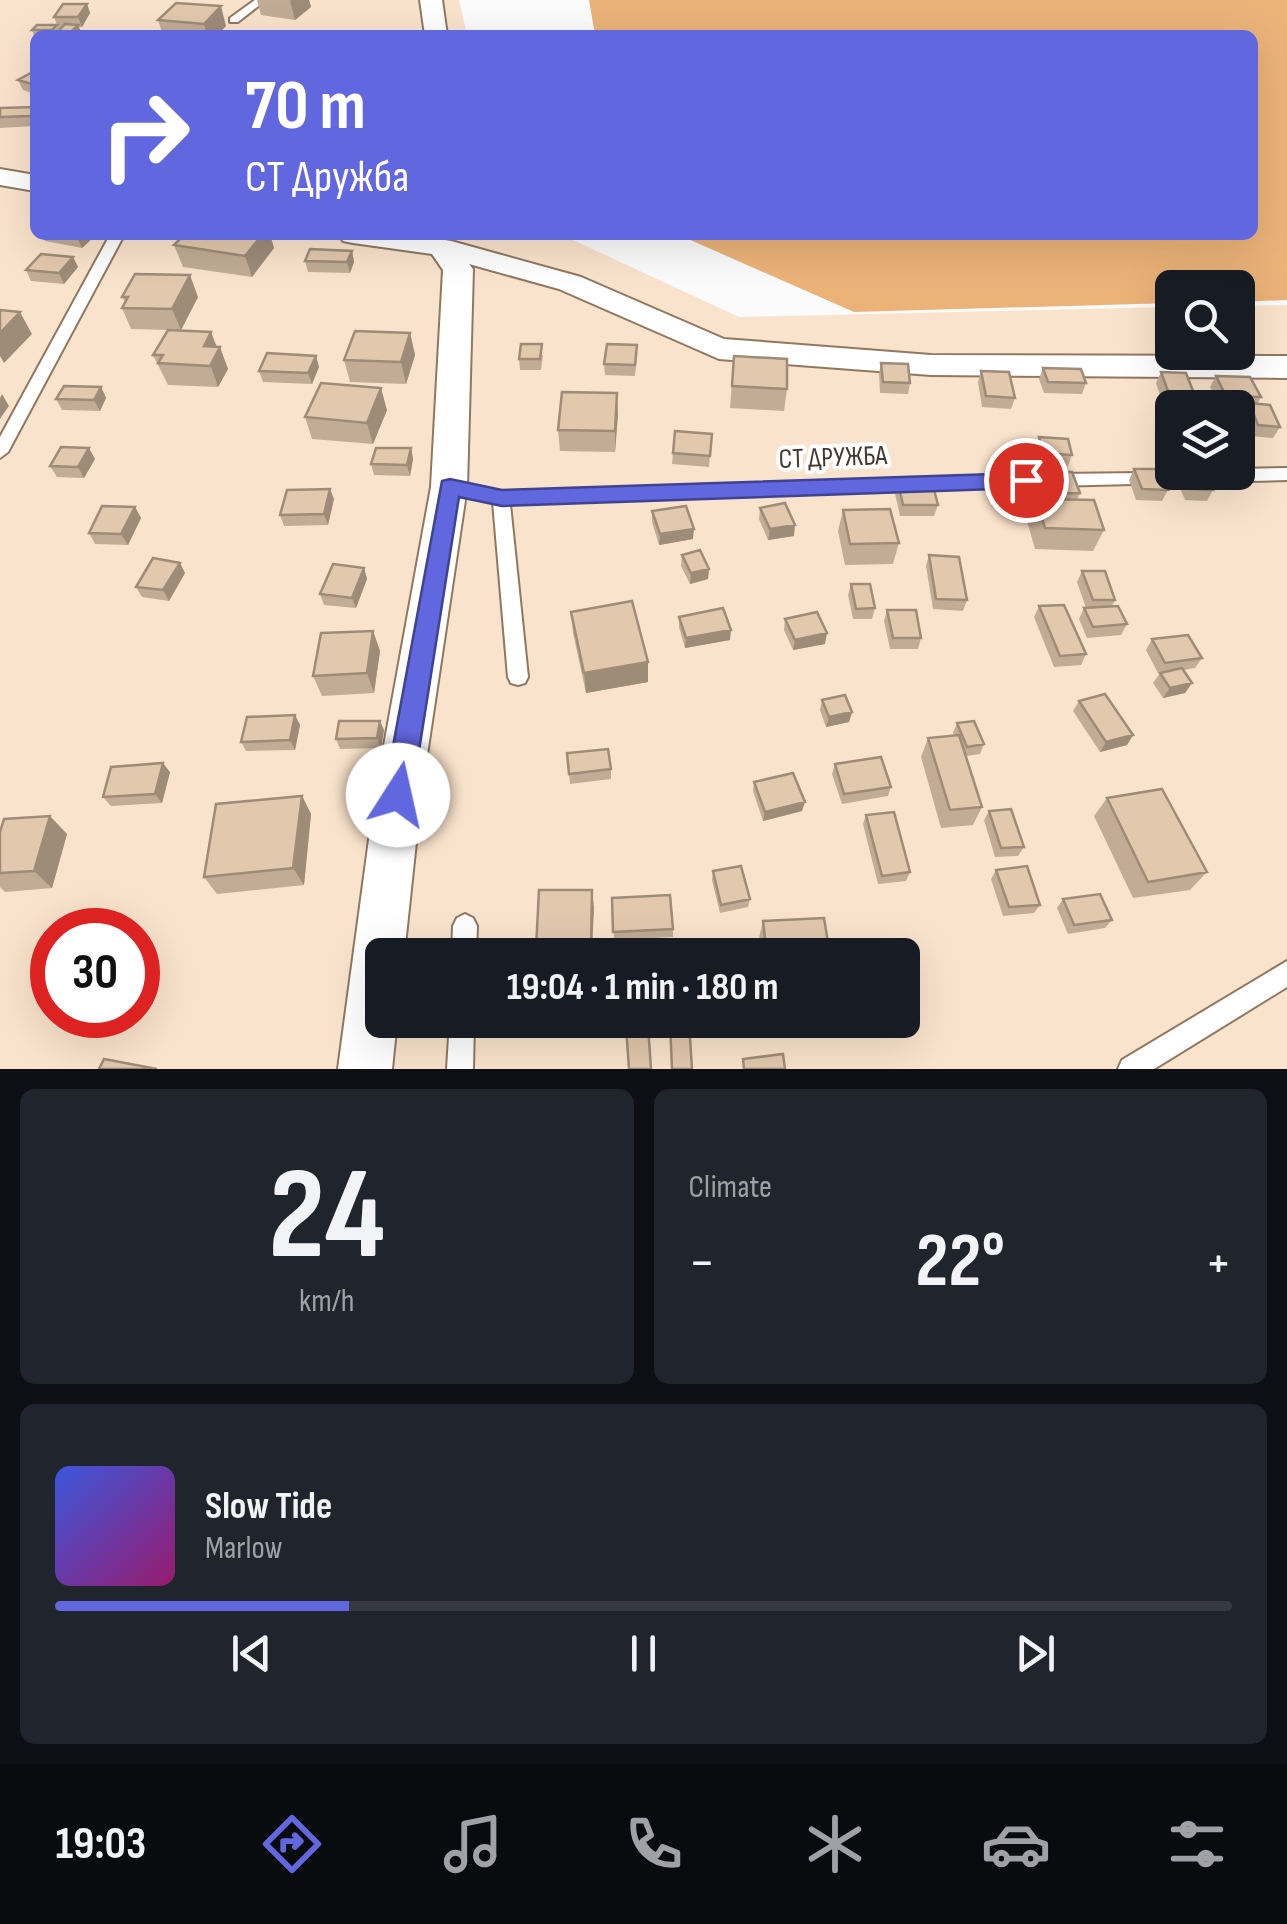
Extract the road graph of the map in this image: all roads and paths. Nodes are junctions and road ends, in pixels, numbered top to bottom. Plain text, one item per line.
1 (261, 0) edge
2 (431, 0) edge
3 (234, 20) dead end
4 (435, 30) edge
5 (0, 177) edge
6 (30, 182) edge
7 (113, 240) edge
8 (441, 241) edge
9 (1287, 367) edge
10 (0, 452) edge
11 (1287, 474) edge
12 (450, 487) junction
13 (502, 498) junction
14 (518, 676) dead end
15 (465, 926) dead end
16 (465, 938) edge
17 (1287, 973) edge
18 (461, 1038) edge
19 (365, 1069) edge
20 (460, 1069) edge
21 (1131, 1069) edge

1 - 3 lane
2 - 4 street
5 - 6 street
7 - 10 lane
8 - 9 street
8 - 12 street
11 - 13 lane, СТ ДРУЖБА
12 - 13 lane, СТ ДРУЖБА
12 - 19 street
13 - 14 lane
15 - 16 lane
17 - 21 lane
18 - 20 lane

